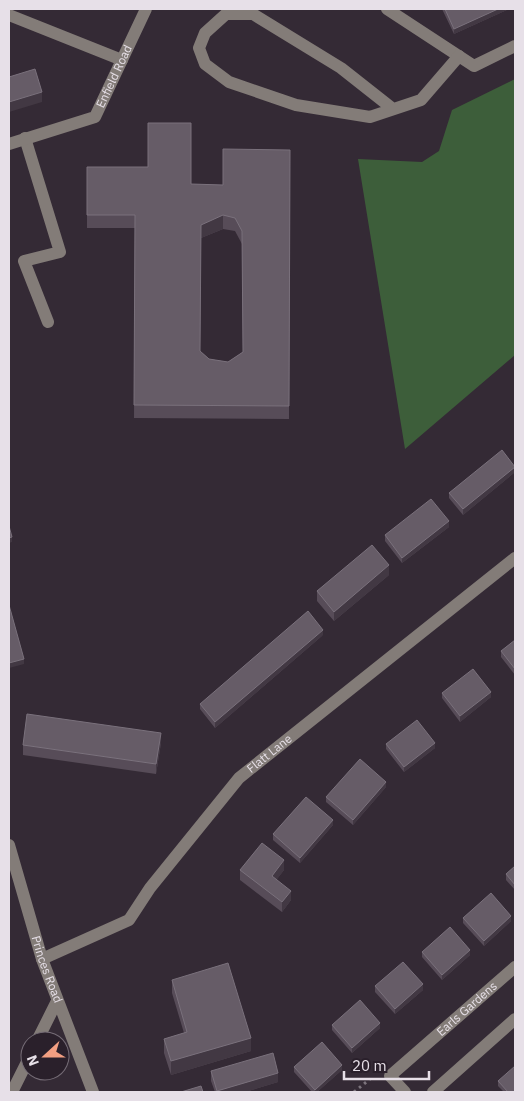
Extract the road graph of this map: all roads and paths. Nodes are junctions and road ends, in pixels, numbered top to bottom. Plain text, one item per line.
1 (146, 9) edge
2 (386, 9) edge
3 (9, 16) edge
4 (515, 46) edge
5 (459, 56) junction
6 (122, 60) junction
7 (393, 109) junction
8 (25, 138) junction
9 (9, 144) edge
10 (48, 322) dead end
11 (515, 558) edge
12 (9, 845) edge
13 (42, 959) junction
14 (515, 967) edge
15 (57, 1001) junction
16 (515, 1019) edge
17 (42, 1031) edge
18 (20, 1076) edge
19 (12, 1092) edge
20 (93, 1092) edge
21 (405, 1092) edge
22 (434, 1092) edge

1 - 6 street, Enfield Road
2 - 5 street
3 - 6 street
4 - 5 street
5 - 7 street
6 - 8 street, Enfield Road
7 - 7 street
8 - 9 street, Enfield Road
8 - 10 street
11 - 13 street, Flatt Lane
12 - 13 street, Princes Road
13 - 15 street, Princes Road
14 - 21 street, Earls Gardens
15 - 17 street
15 - 20 street, Princes Road
16 - 22 street
18 - 19 street

